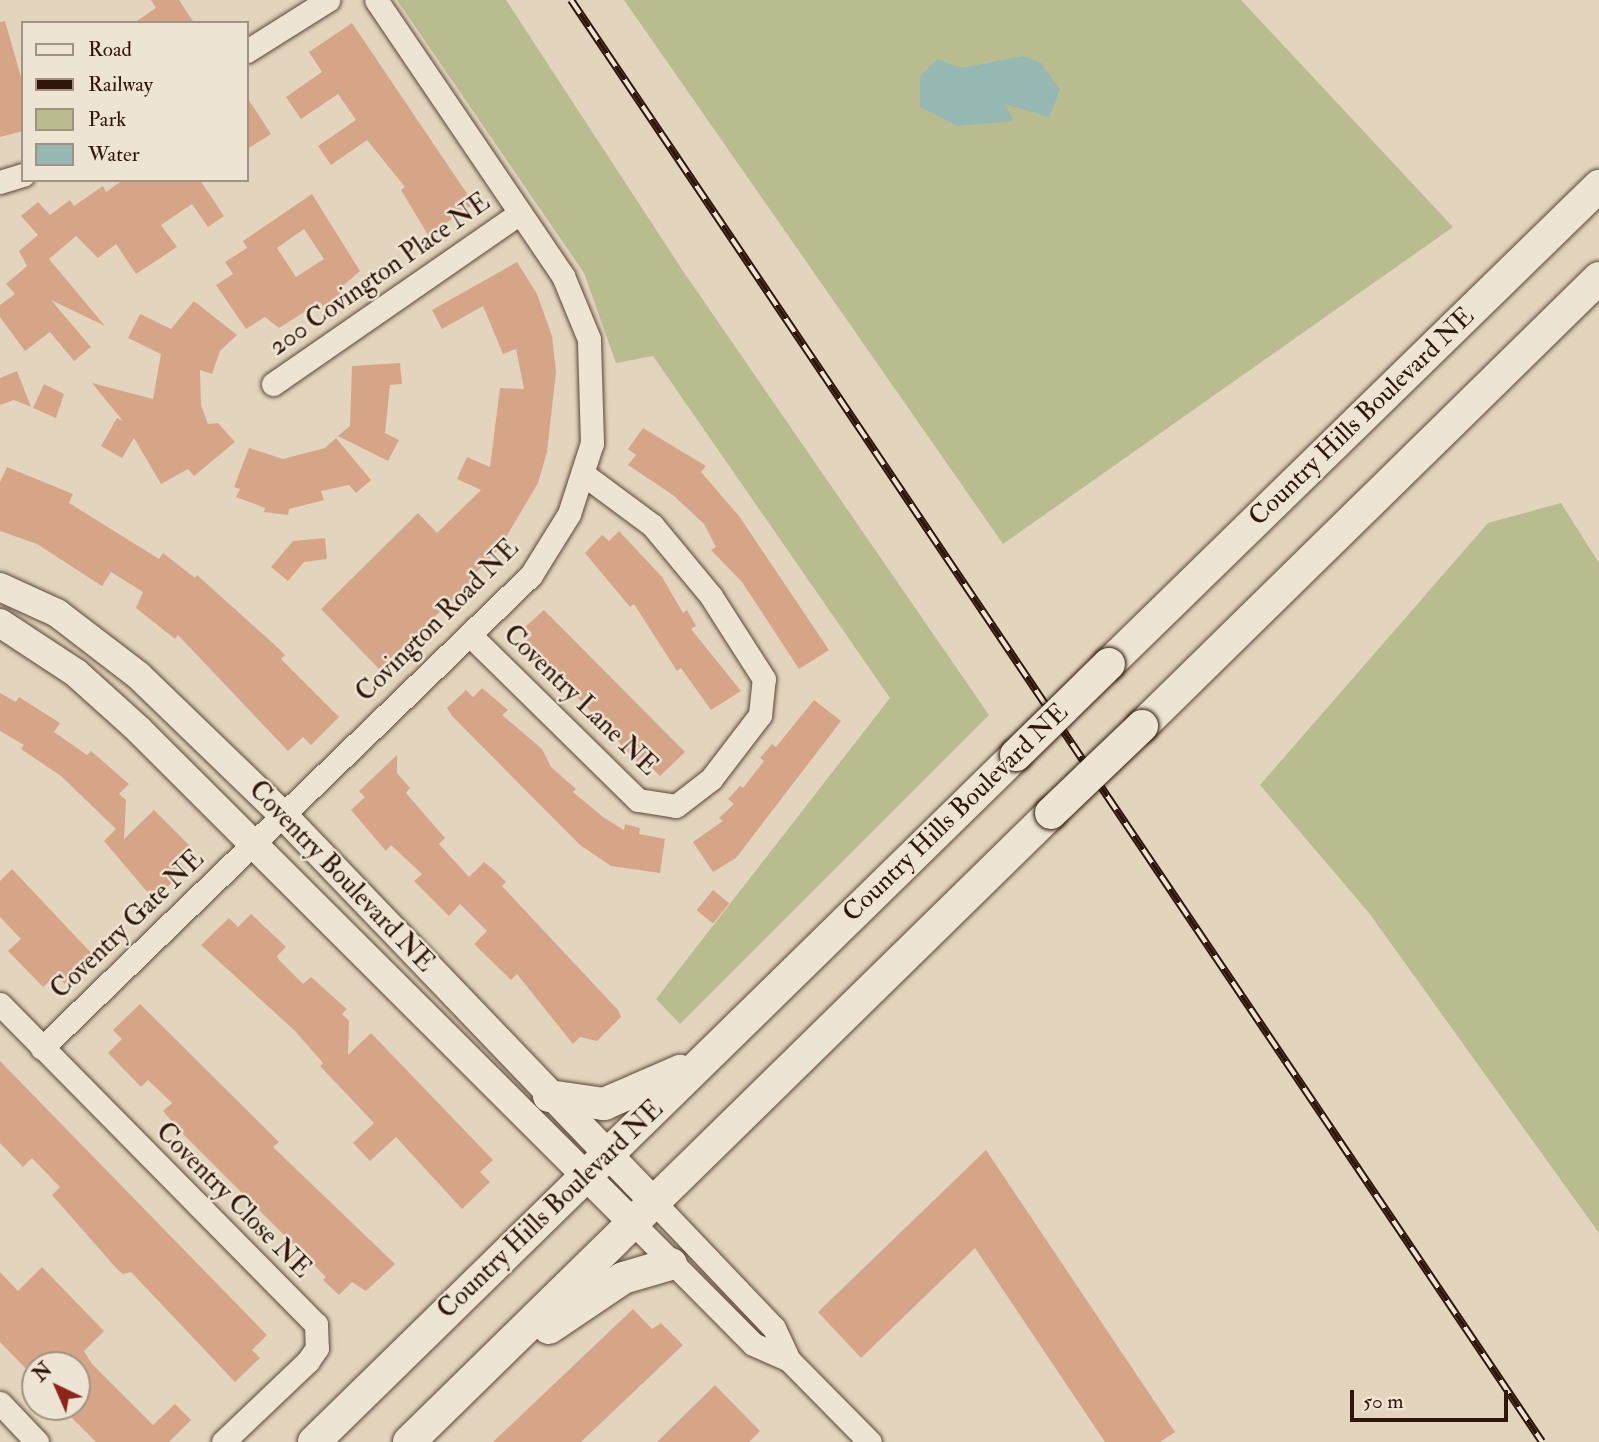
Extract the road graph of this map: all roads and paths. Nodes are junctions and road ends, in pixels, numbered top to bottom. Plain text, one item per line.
1 (328, 0) edge
2 (376, 0) edge
3 (248, 50) edge
4 (21, 176) edge
5 (0, 182) edge
6 (1599, 186) edge
7 (520, 213) junction
8 (1599, 278) edge
9 (273, 384) dead end
10 (583, 474) junction
11 (0, 587) edge
12 (0, 623) edge
13 (471, 636) junction
14 (284, 815) junction
15 (253, 842) junction
16 (0, 1004) edge
17 (42, 1048) junction
18 (709, 1056) junction
19 (549, 1096) junction
20 (607, 1156) junction
21 (585, 1178) junction
22 (643, 1212) junction
23 (671, 1264) junction
24 (789, 1360) junction
25 (460, 1392) junction
26 (0, 1403) edge
27 (859, 1439) edge
28 (37, 1442) edge
29 (223, 1442) edge
30 (314, 1442) edge
31 (409, 1442) edge

1 - 3 street
2 - 7 street, Covington Road NE
4 - 5 street
6 - 18 main road, Country Hills Boulevard NE, bridge
7 - 9 street, 200 Covington Place NE
7 - 10 street, Covington Road NE
8 - 22 main road, bridge
10 - 13 street, Covington Road NE
10 - 13 street, Coventry Lane NE
11 - 14 street, Coventry Boulevard NE
12 - 15 street, Coventry Boulevard NE
13 - 14 street, Covington Road NE
14 - 15 street, Covington Road NE
14 - 19 street, Coventry Boulevard NE
15 - 17 street, Coventry Gate NE
15 - 21 street, Coventry Boulevard NE
16 - 17 street, Coventry Close NE
17 - 29 street, Coventry Close NE
18 - 19 main road
18 - 20 main road, Country Hills Boulevard NE
19 - 20 street, Coventry Boulevard NE
20 - 21 main road, Country Hills Boulevard NE
20 - 22 street, Coventry Boulevard NE
21 - 22 street, Coventry Boulevard NE
21 - 30 main road, Country Hills Boulevard NE
22 - 23 street
22 - 24 street
22 - 25 main road
23 - 24 street
23 - 25 main road
24 - 27 street
25 - 31 main road
26 - 28 street

